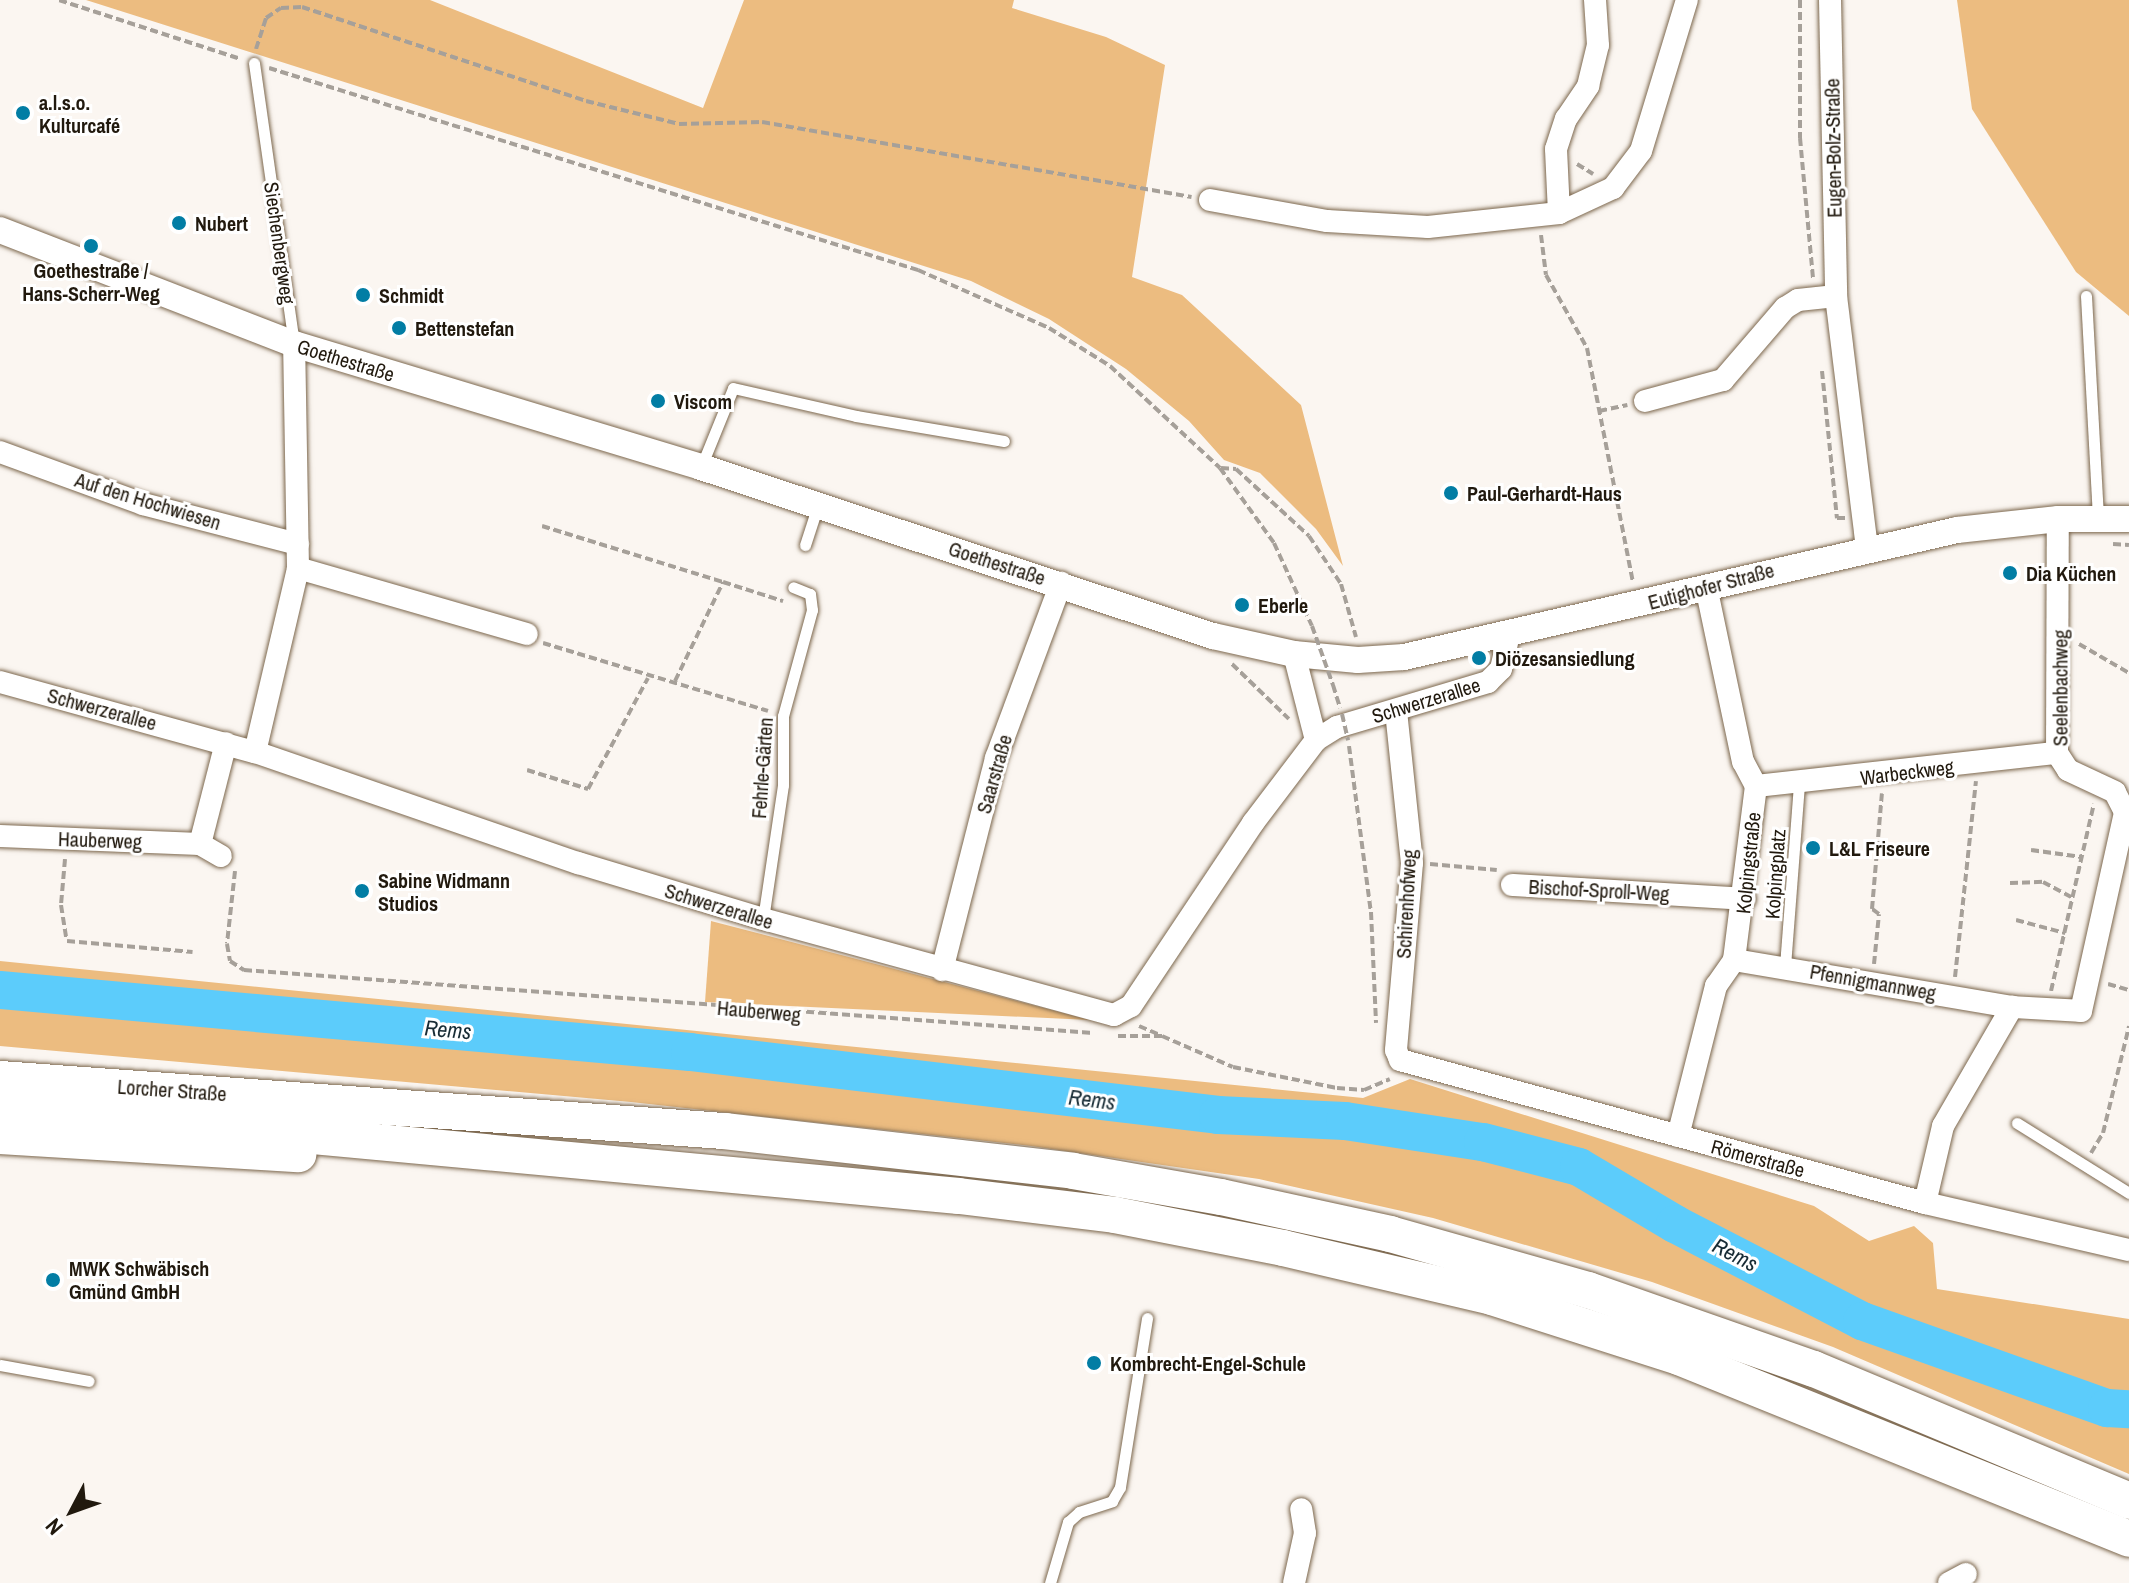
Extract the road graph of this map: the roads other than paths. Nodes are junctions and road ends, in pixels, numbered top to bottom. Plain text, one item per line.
1 (1595, 0) edge
2 (1687, 0) edge
3 (1830, 0) edge
4 (254, 63) road end
5 (1210, 200) road end
6 (1549, 216) junction
7 (0, 230) edge
8 (1836, 296) junction
9 (2086, 296) dead end
10 (294, 344) junction
11 (1645, 401) road end
12 (1004, 441) dead end
13 (0, 452) edge
14 (701, 467) junction
15 (817, 505) junction
16 (2058, 519) junction
17 (2098, 519) junction
18 (2129, 519) edge
19 (298, 544) junction
20 (805, 545) dead end
21 (1867, 547) junction
22 (298, 568) junction
23 (1061, 583) junction
24 (1706, 586) junction
25 (793, 587) dead end
26 (527, 634) road end
27 (1509, 635) junction
28 (1294, 654) junction
29 (0, 682) edge
30 (1396, 711) junction
31 (1316, 740) junction
32 (226, 743) junction
33 (255, 752) junction
34 (2057, 753) junction
35 (1799, 785) junction
36 (1756, 786) junction
37 (0, 836) edge
38 (200, 844) junction
39 (221, 856) road end
40 (1512, 885) road end
41 (1745, 899) junction
42 (763, 919) junction
43 (1734, 960) junction
44 (1785, 966) junction
45 (942, 970) junction
46 (2012, 1007) junction
47 (1404, 1057) joint
48 (0, 1079) edge
49 (0, 1107) edge
50 (2017, 1123) dead end
51 (0, 1136) edge
52 (1678, 1136) junction
53 (460, 1149) junction
54 (2129, 1193) edge
55 (1925, 1203) junction
56 (2129, 1250) edge
57 (1147, 1318) dead end
58 (0, 1365) edge
59 (89, 1381) dead end
60 (2129, 1501) edge
61 (1301, 1509) dead end
62 (2129, 1539) edge
63 (1050, 1583) edge
64 (1294, 1583) edge

1 - 6 street
2 - 6 street
3 - 8 street, Eugen-Bolz-Straße
4 - 10 lane, Siechenbergweg
5 - 6 street
7 - 10 street, Goethestraße
8 - 11 street
8 - 21 street, Eugen-Bolz-Straße
9 - 17 lane
10 - 14 street, Goethestraße
10 - 19 street, Siechenbergweg
12 - 14 lane
13 - 19 street, Auf den Hochwiesen
14 - 15 street, Goethestraße
15 - 20 lane
15 - 23 street, Goethestraße
16 - 17 street, Eutighofer Straße
16 - 21 street, Eutighofer Straße
16 - 34 street, Seelenbachweg
17 - 18 street, Eutighofer Straße
19 - 22 street, Siechenbergweg
21 - 24 street, Eutighofer Straße
22 - 26 street
22 - 33 street, Siechenbergweg
23 - 28 street, Goethestraße
23 - 45 street, Saarstraße
24 - 27 street, Eutighofer Straße
24 - 36 street, Kolpingstraße
25 - 42 lane, Fehrle-Gärten
27 - 28 street, Eutighofer Straße
27 - 30 street, Schwerzerallee
28 - 31 street
29 - 32 street, Schwerzerallee
30 - 31 street, Schwerzerallee
30 - 47 street, Schirenhofweg
31 - 45 street, Schwerzerallee
32 - 33 street, Schwerzerallee
32 - 38 street
33 - 42 street, Schwerzerallee
34 - 35 street, Warbeckweg
34 - 46 street, Seelenbachweg
35 - 36 street, Warbeckweg
35 - 44 lane, Kolpingplatz
36 - 41 street, Kolpingstraße
37 - 38 street, Hauberweg
38 - 39 street, Hauberweg
40 - 41 street, Bischof-Sproll-Weg
41 - 43 street, Kolpingstraße
42 - 45 street, Schwerzerallee
43 - 44 street, Pfennigmannweg
43 - 52 street, Kolpingstraße
44 - 46 street, Pfennigmannweg
46 - 55 street
47 - 52 street, Römerstraße
48 - 60 highway, Lorcher Straße
49 - 53 highway
50 - 54 lane
51 - 53 highway
52 - 55 street, Römerstraße
53 - 62 highway
55 - 56 street, Römerstraße
57 - 63 lane
58 - 59 lane
61 - 64 street

